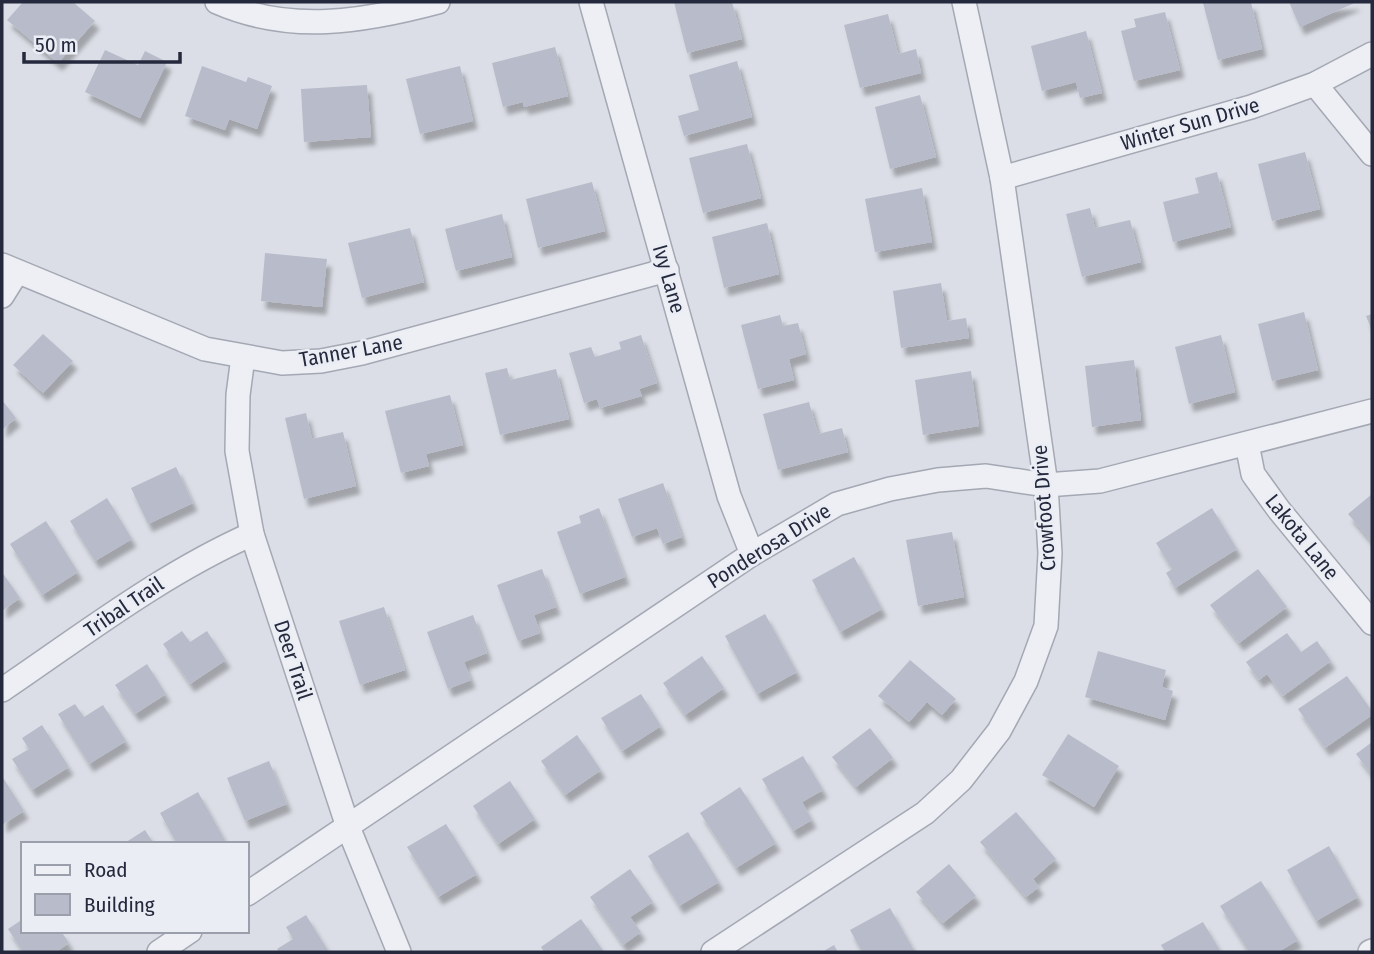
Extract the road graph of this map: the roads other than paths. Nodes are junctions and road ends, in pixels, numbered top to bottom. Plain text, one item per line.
1 (217, 2) edge
2 (438, 2) edge
3 (591, 2) edge
4 (964, 2) edge
5 (1372, 54) edge
6 (1315, 84) junction
7 (1372, 154) edge
8 (1002, 178) junction
9 (9, 268) edge
10 (667, 270) junction
11 (2, 296) edge
12 (243, 357) junction
13 (1372, 411) edge
14 (1247, 444) junction
15 (1046, 485) junction
16 (252, 534) junction
17 (752, 554) junction
18 (1372, 623) edge
19 (2, 690) edge
20 (348, 827) junction
21 (248, 893) edge
22 (187, 933) edge
23 (159, 952) edge
24 (399, 952) edge
25 (713, 952) edge

1 - 2 street
3 - 10 street, Ivy Lane
4 - 8 street, Crowfoot Drive
5 - 6 street, Winter Sun Drive
6 - 7 street
6 - 8 street, Winter Sun Drive
8 - 15 street, Crowfoot Drive
9 - 11 street
9 - 12 street, Tanner Lane
10 - 12 street, Tanner Lane
10 - 17 street, Ivy Lane
12 - 16 street, Deer Trail
13 - 14 street, Ponderosa Drive
14 - 15 street, Ponderosa Drive
14 - 18 street, Lakota Lane
15 - 17 street, Ponderosa Drive
15 - 25 street, Crowfoot Drive
16 - 19 street, Tribal Trail
16 - 20 street, Deer Trail
17 - 20 street, Ponderosa Drive
20 - 21 street, Ponderosa Drive
20 - 24 street, Deer Trail
22 - 23 street

